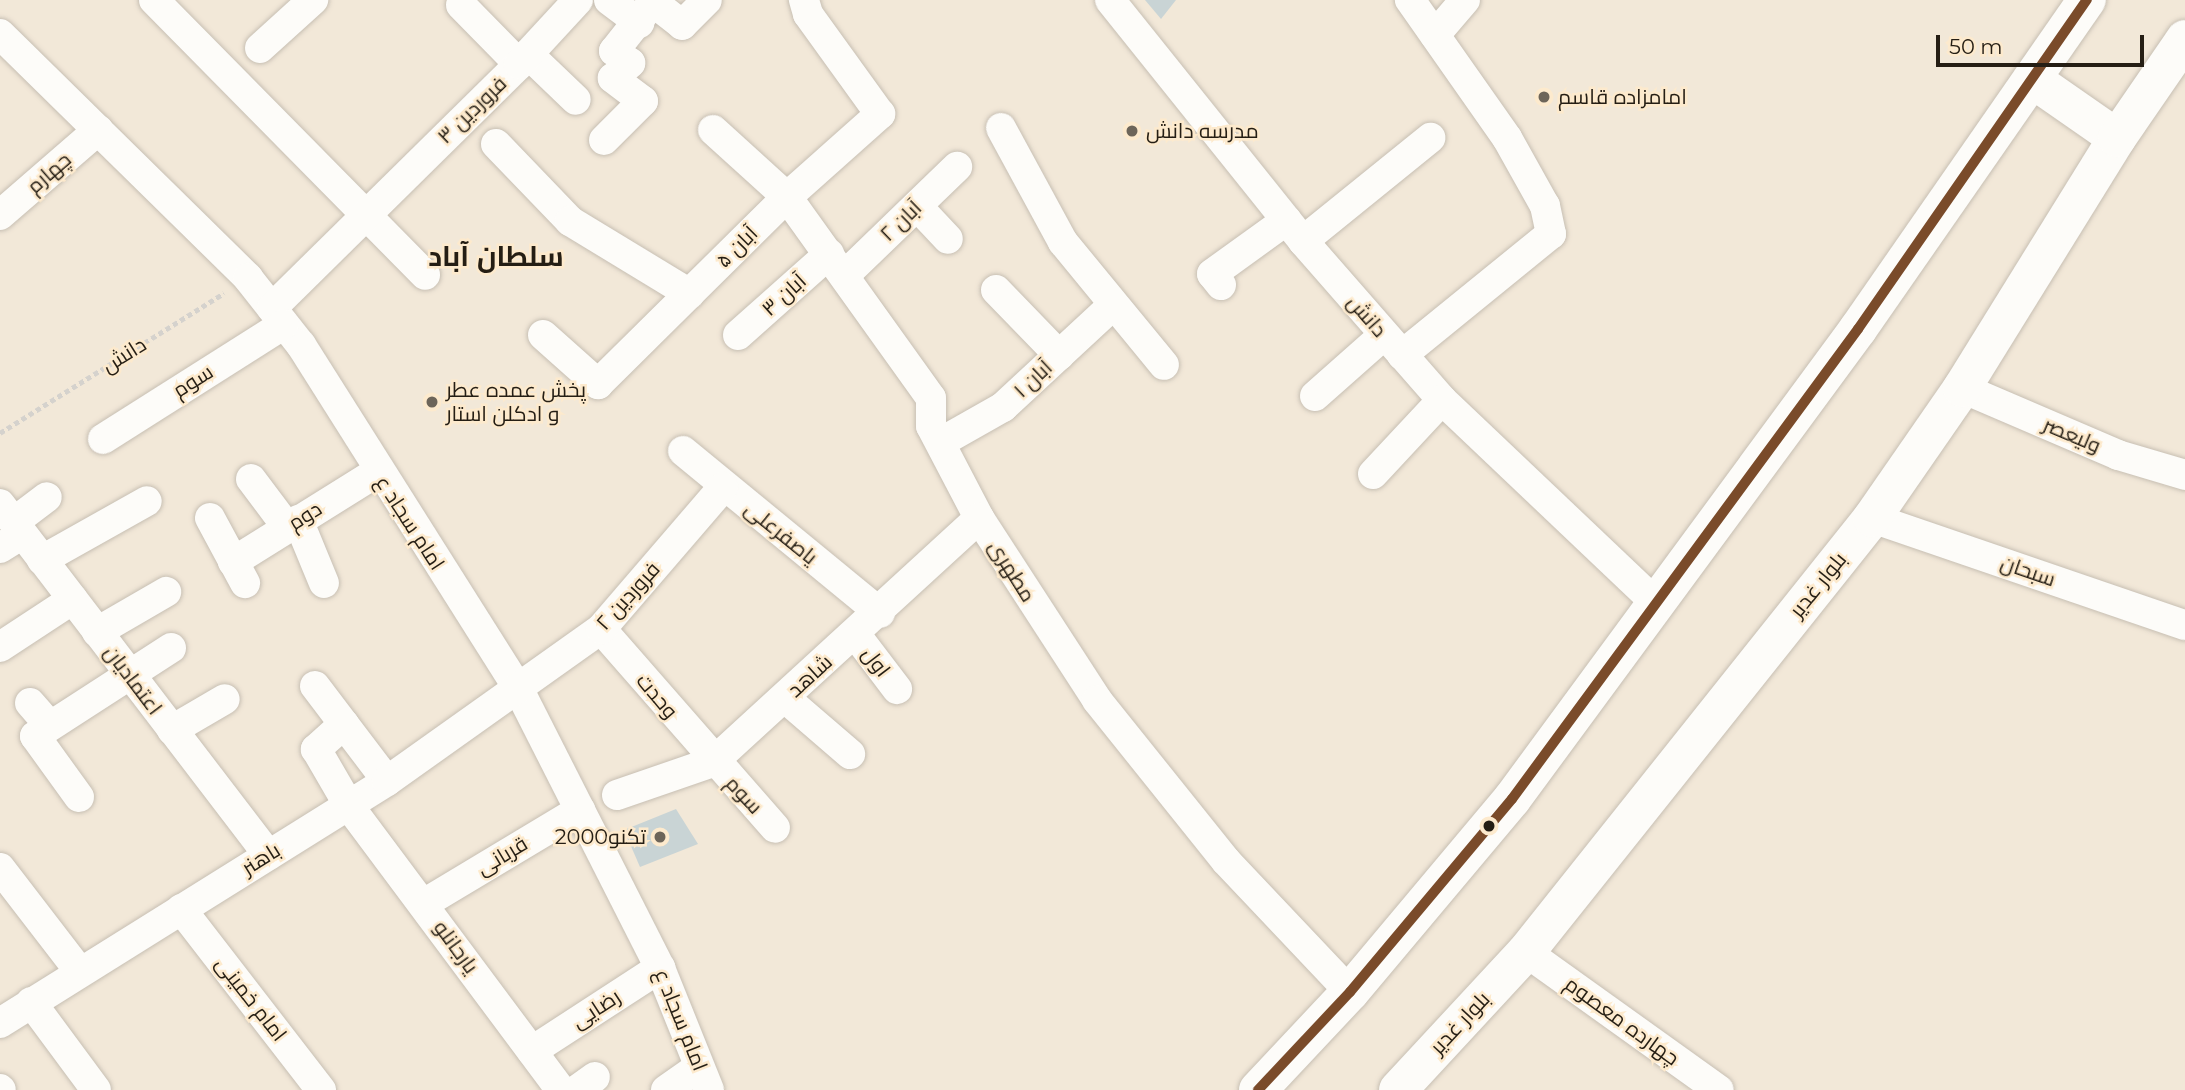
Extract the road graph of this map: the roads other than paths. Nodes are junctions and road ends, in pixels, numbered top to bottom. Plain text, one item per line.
1 (154, 0) edge
2 (313, 0) edge
3 (578, 0) edge
4 (609, 0) edge
5 (707, 0) edge
6 (804, 0) edge
7 (1110, 0) edge
8 (1410, 0) edge
9 (1465, 0) edge
10 (2087, 0) edge
11 (461, 5) dead end
12 (639, 23) junction
13 (0, 34) edge
14 (1435, 35) junction
15 (2185, 39) edge
16 (260, 48) dead end
17 (524, 59) junction
18 (2032, 79) junction
19 (576, 100) dead end
20 (1001, 128) dead end
21 (98, 130) junction
22 (713, 130) dead end
23 (1430, 138) dead end
24 (2117, 138) junction
25 (604, 140) dead end
26 (496, 144) dead end
27 (957, 167) dead end
28 (787, 197) junction
29 (917, 206) junction
30 (0, 215) edge
31 (363, 217) junction
32 (1295, 231) junction
33 (948, 239) dead end
34 (837, 265) junction
35 (425, 275) dead end
36 (1221, 285) dead end
37 (996, 290) dead end
38 (690, 294) junction
39 (1113, 304) junction
40 (278, 316) junction
41 (543, 335) dead end
42 (738, 335) dead end
43 (1393, 345) junction
44 (1059, 355) junction
45 (1164, 365) dead end
46 (1962, 388) junction
47 (1315, 396) dead end
48 (1442, 400) junction
49 (103, 439) dead end
50 (943, 441) junction
51 (683, 452) dead end
52 (377, 472) junction
53 (1373, 474) dead end
54 (2184, 474) edge
55 (251, 479) dead end
56 (723, 486) junction
57 (47, 497) dead end
58 (147, 501) dead end
59 (1872, 517) junction
60 (210, 518) dead end
61 (979, 518) junction
62 (292, 524) junction
63 (9, 527) edge
64 (42, 560) junction
65 (324, 583) dead end
66 (166, 592) dead end
67 (73, 599) junction
68 (1657, 603) junction
69 (880, 613) junction
70 (2185, 625) edge
71 (601, 629) junction
72 (97, 632) junction
73 (856, 635) junction
74 (3, 638) edge
75 (171, 648) dead end
76 (129, 674) junction
77 (316, 686) dead end
78 (518, 688) junction
79 (897, 689) dead end
80 (785, 698) junction
81 (225, 699) dead end
82 (30, 703) dead end
83 (344, 724) junction
84 (50, 726) junction
85 (172, 730) junction
86 (850, 754) dead end
87 (713, 762) junction
88 (387, 781) junction
89 (617, 795) dead end
90 (79, 797) dead end
91 (349, 806) junction
92 (580, 810) junction
93 (775, 828) dead end
94 (268, 855) junction
95 (0, 868) edge
96 (425, 903) junction
97 (181, 909) junction
98 (1526, 952) junction
99 (660, 968) junction
100 (80, 972) junction
101 (1350, 992) junction
102 (31, 1002) junction
103 (0, 1023) edge
104 (532, 1051) junction
105 (704, 1079) edge
106 (96, 1090) edge
107 (321, 1090) edge
108 (561, 1090) edge
109 (666, 1090) edge
110 (1258, 1090) edge
111 (1398, 1090) edge
112 (1719, 1090) edge

1 - 31 street
2 - 16 street
3 - 17 street, فروردین ۳
4 - 12 street
5 - 12 street
6 - 28 street, آبان ۵
7 - 32 street, دانش
8 - 14 street
9 - 14 street
10 - 18 highway
11 - 17 street
12 - 25 street
13 - 21 street, امام سجاد ع
14 - 43 street
15 - 24 highway, بلوار غدیر
17 - 19 street
17 - 31 street, فروردین ۳
18 - 24 highway
18 - 68 highway
20 - 39 street
21 - 30 street, چهارم
21 - 40 street, امام سجاد ع
22 - 28 street, مطهری
23 - 32 street
24 - 46 highway, بلوار غدیر
26 - 38 street
27 - 29 street, آبان ۲
28 - 34 street, مطهری
28 - 38 street, آبان ۵
29 - 33 street
29 - 34 street, آبان ۲
31 - 35 street
31 - 40 street, فروردین ۳
32 - 36 street
32 - 43 street, دانش
34 - 42 street, آبان ۳
34 - 50 street, مطهری
37 - 44 street
38 - 41 street, آبان ۵
39 - 44 street, آبان ۱
39 - 45 street
40 - 49 street, سوم
40 - 52 street, امام سجاد ع
43 - 47 street
43 - 48 street, دانش
44 - 50 street, آبان ۱
46 - 54 street, ولیعصر
46 - 59 highway, بلوار غدیر
48 - 53 street
48 - 68 street, دانش
50 - 61 street, مطهری
51 - 56 street, یاصفرعلی
52 - 62 street, دوم
52 - 78 street, امام سجاد ع
55 - 62 street
56 - 69 street, یاصفرعلی
56 - 71 street, فروردین ۲
57 - 63 street
58 - 64 street
59 - 70 street, سبحان
59 - 98 highway, بلوار غدیر
60 - 62 street, دوم
61 - 69 street, شاهد
61 - 101 street, مطهری
62 - 65 street
63 - 64 street, اعتمادیان
64 - 67 street, اعتمادیان
66 - 72 street
67 - 72 street, اعتمادیان
67 - 74 street
68 - 101 highway
69 - 73 street, شاهد
71 - 78 street, فروردین ۲
71 - 87 street, وحدت
72 - 76 street, اعتمادیان
73 - 79 street, اول
73 - 80 street, شاهد
75 - 76 street
76 - 84 street
76 - 85 street, اعتمادیان
77 - 83 street
78 - 88 street, باهنر
78 - 92 street, امام سجاد ع
80 - 86 street
80 - 87 street, شاهد
81 - 85 street
82 - 84 street
83 - 88 street
83 - 91 street, یارجانلو
84 - 90 street
85 - 94 street, اعتمادیان
87 - 89 street, شاهد
87 - 93 street, سوم
88 - 91 street, باهنر
91 - 94 street, باهنر
91 - 96 street, یارجانلو
92 - 96 street, قربانی
92 - 99 street, امام سجاد ع
94 - 97 street, باهنر
95 - 100 street
96 - 104 street, یارجانلو
97 - 100 street, باهنر
97 - 107 street, امام خمینی
98 - 111 highway, بلوار غدیر
98 - 112 street, چهارده معصوم
99 - 104 street, رضایی
99 - 105 street, امام سجاد ع
100 - 102 street, باهنر
101 - 110 highway
102 - 103 street, باهنر
102 - 106 street
104 - 108 street, یارجانلو
105 - 109 street

